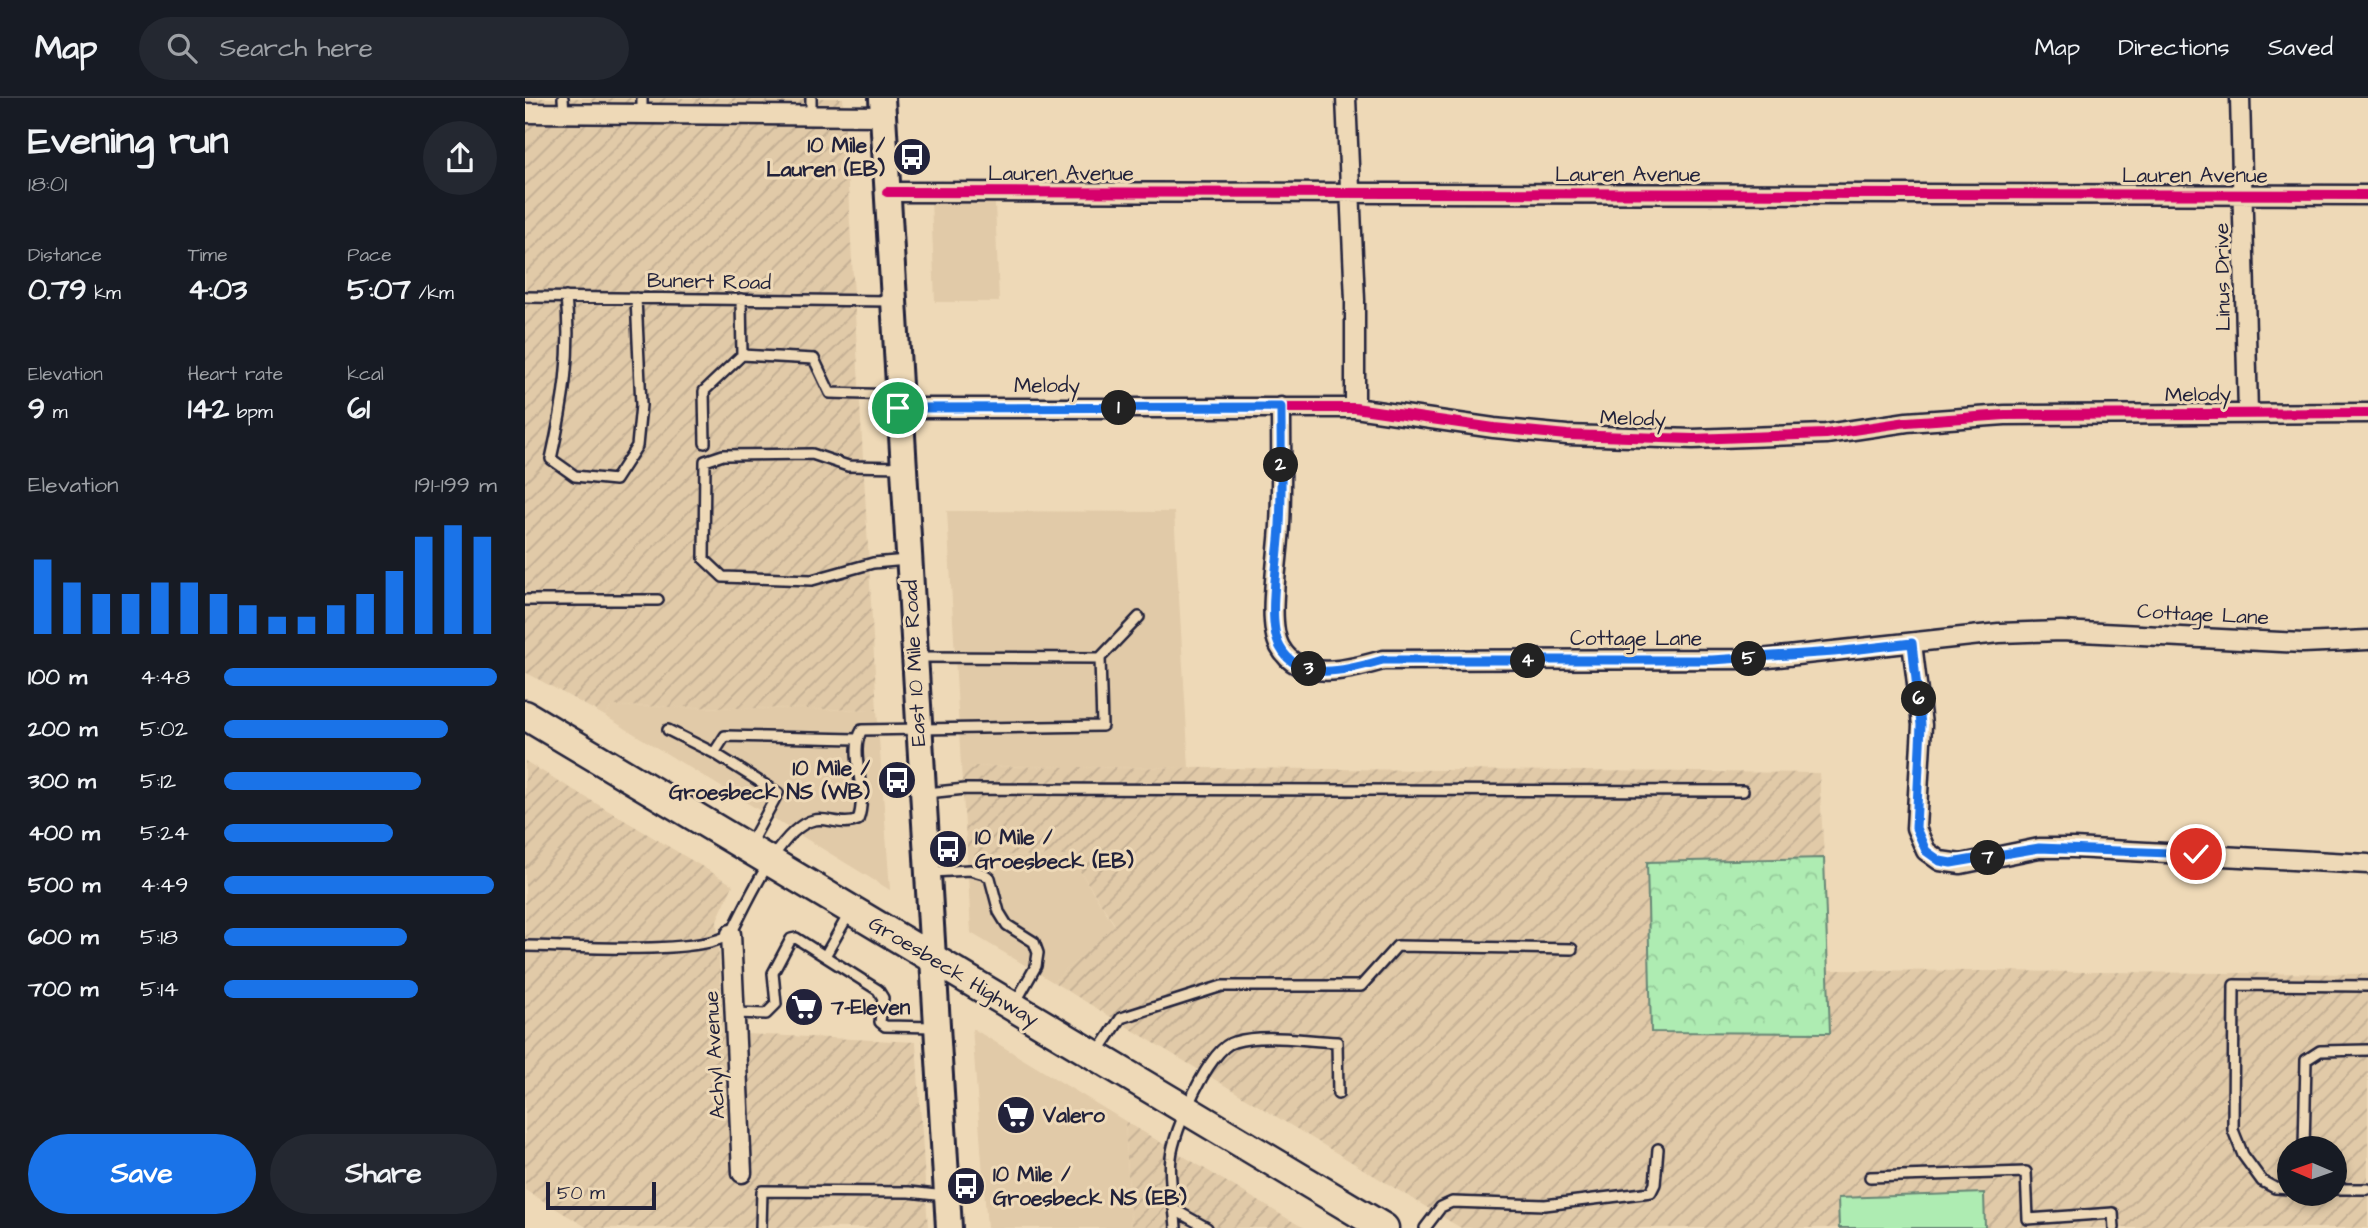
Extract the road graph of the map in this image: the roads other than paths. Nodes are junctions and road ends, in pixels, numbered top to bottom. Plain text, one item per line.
1 (1346, 98) edge
2 (2240, 98) edge
3 (564, 106) edge
4 (642, 106) edge
5 (811, 107) edge
6 (882, 107) edge
7 (525, 113) edge
8 (887, 192) junction
9 (1349, 194) junction
10 (2243, 194) junction
11 (2368, 195) edge
12 (525, 297) edge
13 (566, 297) junction
14 (636, 298) junction
15 (741, 299) junction
16 (892, 301) junction
17 (742, 355) junction
18 (898, 402) junction
19 (1281, 407) junction
20 (1355, 408) junction
21 (2248, 413) junction
22 (2368, 413) edge
23 (705, 443) dead end
24 (902, 467) junction
25 (907, 560) junction
26 (525, 600) edge
27 (658, 600) dead end
28 (1139, 617) dead end
29 (2368, 640) edge
30 (1912, 643) junction
31 (913, 657) junction
32 (1100, 658) junction
33 (525, 715) edge
34 (917, 727) junction
35 (668, 730) dead end
36 (856, 739) junction
37 (714, 753) junction
38 (1743, 791) dead end
39 (921, 794) junction
40 (759, 855) junction
41 (2368, 864) edge
42 (926, 873) junction
43 (852, 909) junction
44 (731, 934) junction
45 (525, 946) edge
46 (1572, 949) dead end
47 (931, 955) junction
48 (825, 956) junction
49 (2368, 986) edge
50 (1013, 1006) junction
51 (735, 1013) junction
52 (936, 1027) junction
53 (2368, 1050) edge
54 (1095, 1056) junction
55 (1338, 1094) dead end
56 (1185, 1110) junction
57 (2304, 1136) edge
58 (1658, 1149) dead end
59 (742, 1173) dead end
60 (1870, 1177) dead end
61 (2277, 1188) edge
62 (2347, 1189) edge
63 (2368, 1189) edge
64 (947, 1196) junction
65 (1175, 1210) junction
66 (2028, 1223) edge
67 (761, 1228) edge
68 (949, 1228) edge
69 (1176, 1228) edge
70 (1207, 1228) edge
71 (1384, 1228) edge
72 (1425, 1228) edge
73 (2114, 1228) edge

1 - 9 street
2 - 10 street, Linus Drive
3 - 4 street
3 - 7 street
4 - 5 street
5 - 6 street
6 - 8 main road, East 10 Mile Road
8 - 9 street, Lauren Avenue
8 - 16 main road, East 10 Mile Road
9 - 10 street, Lauren Avenue
9 - 20 street
10 - 11 street, Lauren Avenue
10 - 21 street, Linus Drive
12 - 13 lane, Bunert Road
13 - 14 lane, Bunert Road
13 - 14 lane
14 - 15 lane, Bunert Road
15 - 16 lane, Bunert Road
15 - 17 lane
16 - 18 main road, East 10 Mile Road
17 - 18 lane
17 - 23 lane
18 - 19 street, Melody
18 - 24 main road, East 10 Mile Road
19 - 20 street, Melody
19 - 30 street, Cottage Lane
20 - 21 street, Melody
21 - 22 street, Melody
24 - 25 main road, East 10 Mile Road
24 - 25 lane
25 - 31 main road, East 10 Mile Road
26 - 27 lane
28 - 32 lane
29 - 30 street, Cottage Lane
30 - 41 street
31 - 32 lane
31 - 34 main road, East 10 Mile Road
32 - 34 lane
33 - 40 main road, Groesbeck Highway
34 - 36 lane
34 - 39 main road, East 10 Mile Road
35 - 37 lane
36 - 37 lane
36 - 40 lane
37 - 40 lane
38 - 39 lane
39 - 42 main road, East 10 Mile Road
40 - 43 main road, Groesbeck Highway
40 - 44 lane
42 - 47 main road, East 10 Mile Road
42 - 50 lane
43 - 47 main road, Groesbeck Highway
43 - 48 lane
44 - 45 lane
44 - 51 street, Achyl Avenue
46 - 54 lane
47 - 50 main road, Groesbeck Highway
47 - 52 main road, East 10 Mile Road
48 - 51 lane
48 - 52 lane
49 - 61 lane
50 - 54 main road, Groesbeck Highway
51 - 59 street, Achyl Avenue
52 - 64 main road, East 10 Mile Road
53 - 57 lane
54 - 56 main road, Groesbeck Highway
55 - 56 lane
56 - 65 lane
56 - 71 main road, Groesbeck Highway
58 - 72 lane
60 - 66 lane
62 - 63 lane
64 - 67 lane
64 - 68 main road, East 10 Mile Road
65 - 69 lane
65 - 70 lane
66 - 73 lane

